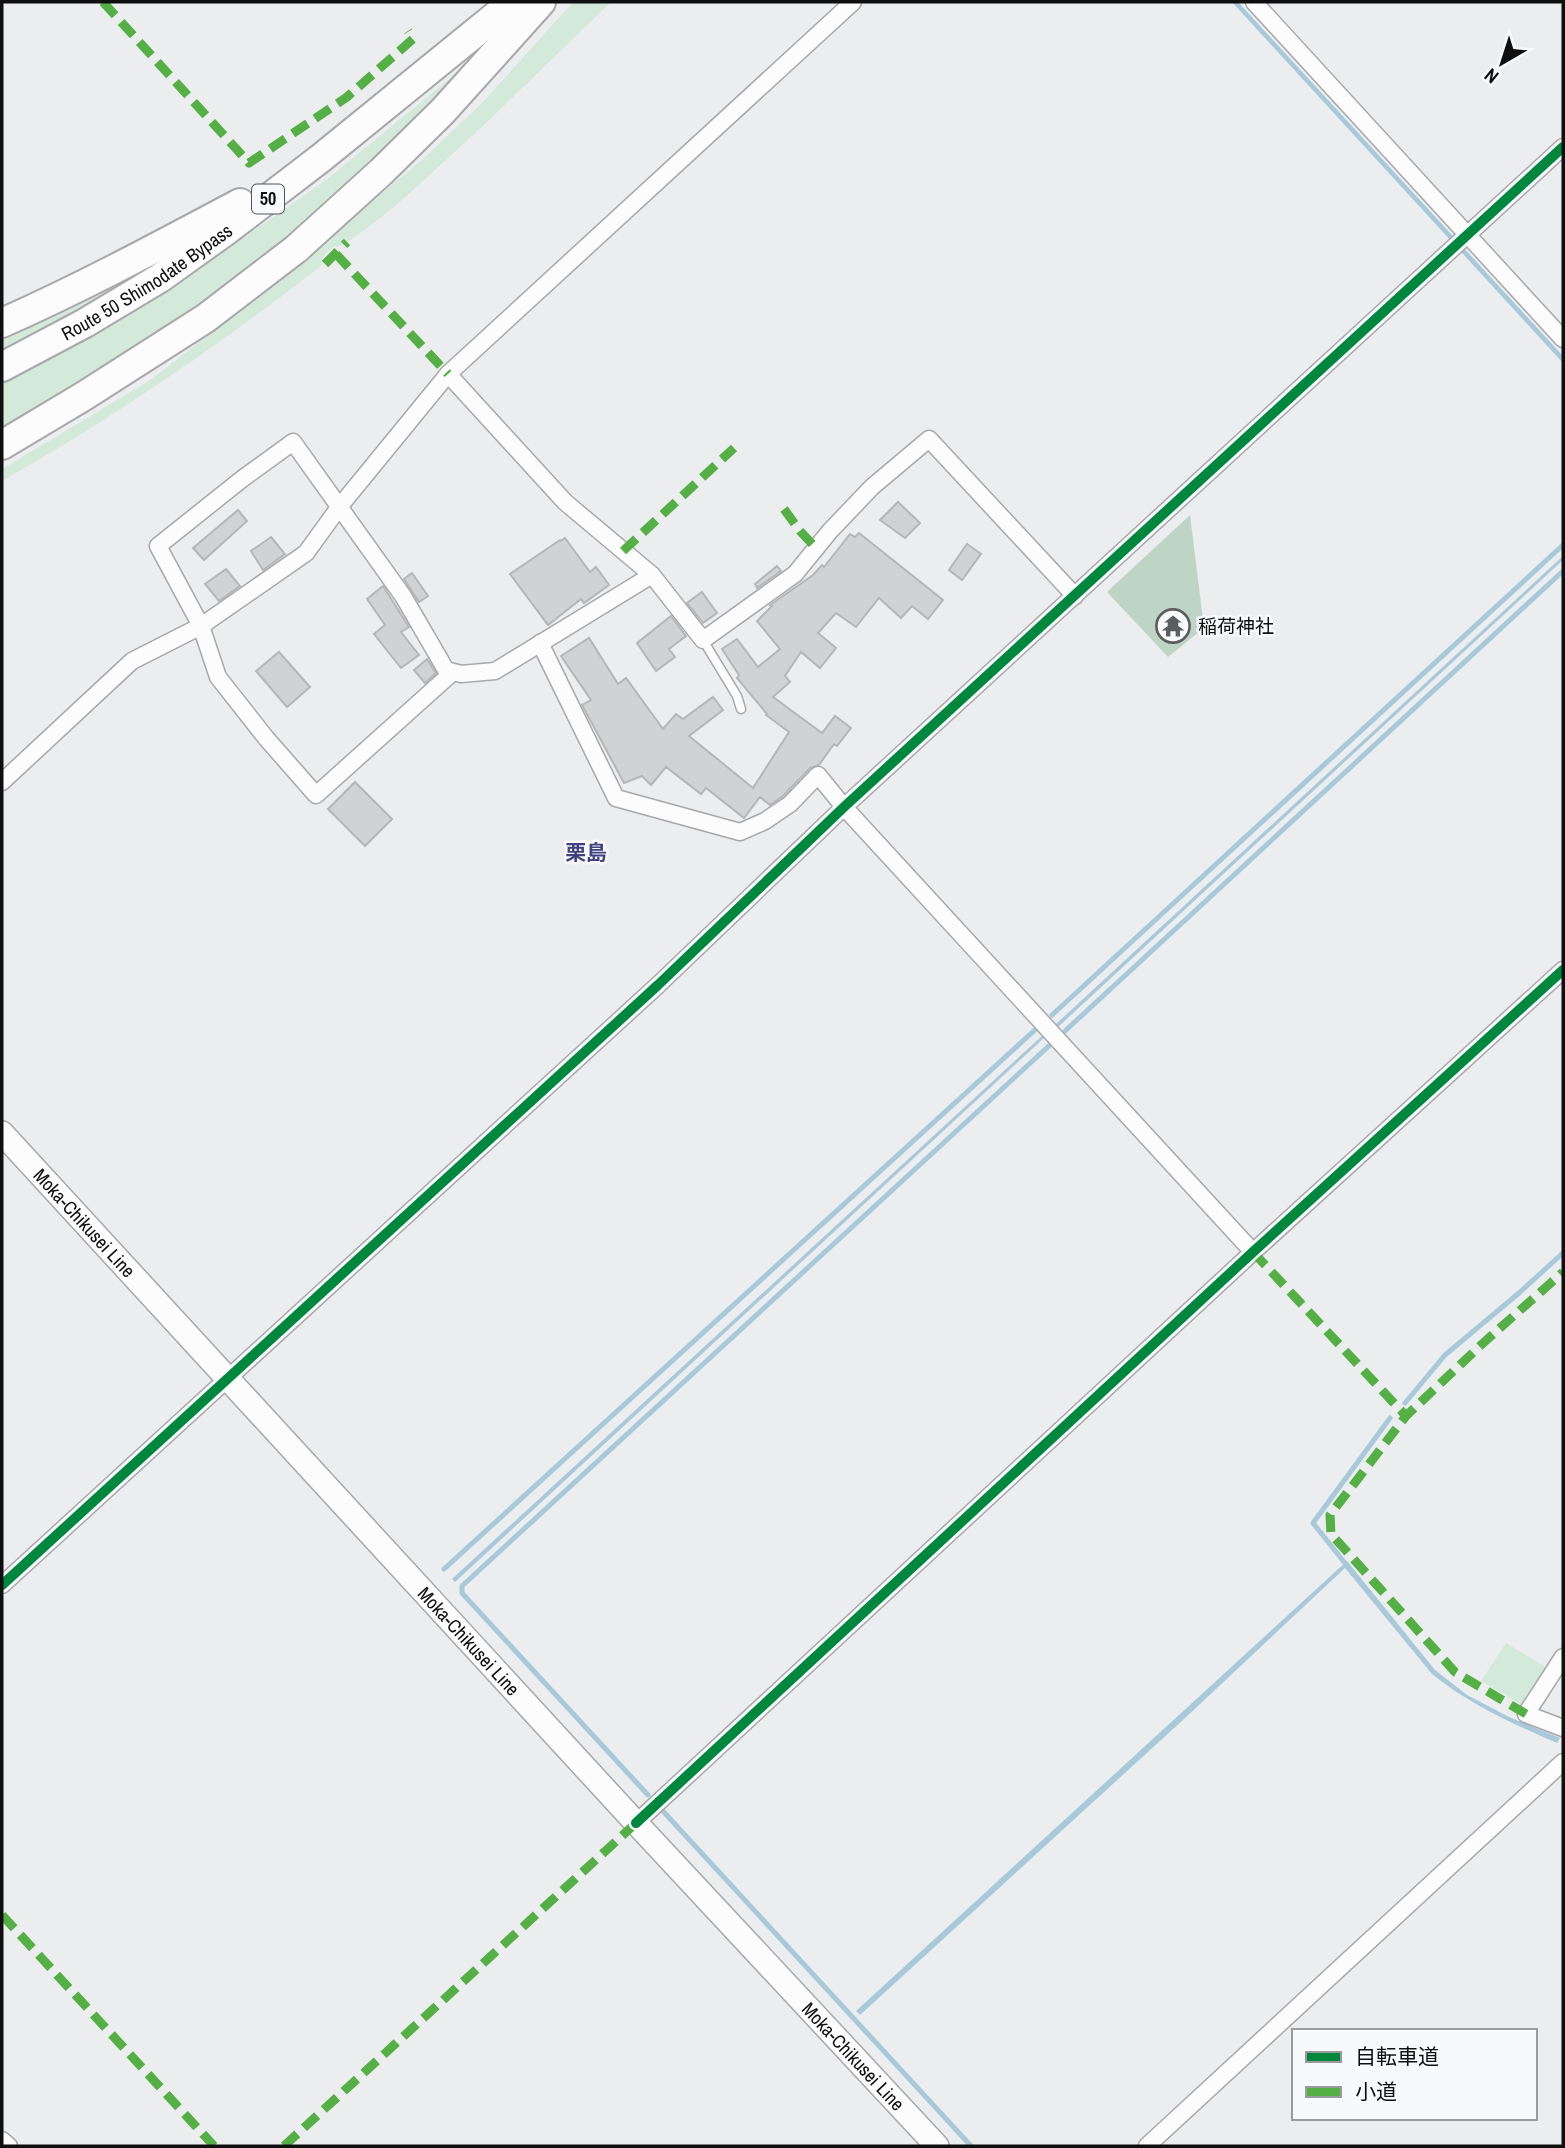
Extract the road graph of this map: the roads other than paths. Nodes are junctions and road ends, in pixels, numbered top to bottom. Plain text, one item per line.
1 (513, 2) edge
2 (541, 2) edge
3 (853, 2) edge
4 (1255, 2) edge
5 (1563, 146) edge
6 (321, 158) junction
7 (1460, 241) junction
8 (2, 323) edge
9 (1563, 339) edge
10 (2, 367) edge
11 (448, 374) junction
12 (2, 445) edge
13 (340, 506) junction
14 (652, 575) junction
15 (1075, 596) junction
16 (201, 626) junction
17 (703, 640) junction
18 (540, 643) junction
19 (453, 672) junction
20 (741, 709) dead end
21 (2, 782) edge
22 (845, 807) junction
23 (1563, 970) edge
24 (2, 1133) edge
25 (1253, 1252) junction
26 (227, 1378) junction
27 (2, 1585) edge
28 (1563, 1657) edge
29 (1563, 1728) edge
30 (1563, 1762) edge
31 (636, 1823) junction
32 (2, 2140) edge
33 (9, 2146) edge
34 (937, 2146) edge
35 (1147, 2146) edge

1 - 6 highway, Route 50 Shimodate Bypass / 50
2 - 12 highway
3 - 11 street
4 - 7 street
5 - 7 street
6 - 8 highway
6 - 10 highway, Route 50 Shimodate Bypass / 50
7 - 9 street
7 - 15 street
11 - 13 street
11 - 14 street
13 - 16 street
13 - 16 street
13 - 19 street
14 - 17 street
14 - 18 street
15 - 17 street
15 - 22 street
16 - 19 street
16 - 21 street
17 - 20 lane
18 - 19 street
18 - 22 street
22 - 25 street
22 - 26 street
23 - 25 street
24 - 26 main road, Moka-Chikusei Line
25 - 31 street
26 - 27 street
26 - 31 main road, Moka-Chikusei Line
28 - 29 street
30 - 35 street
31 - 34 main road, Moka-Chikusei Line
32 - 33 street

